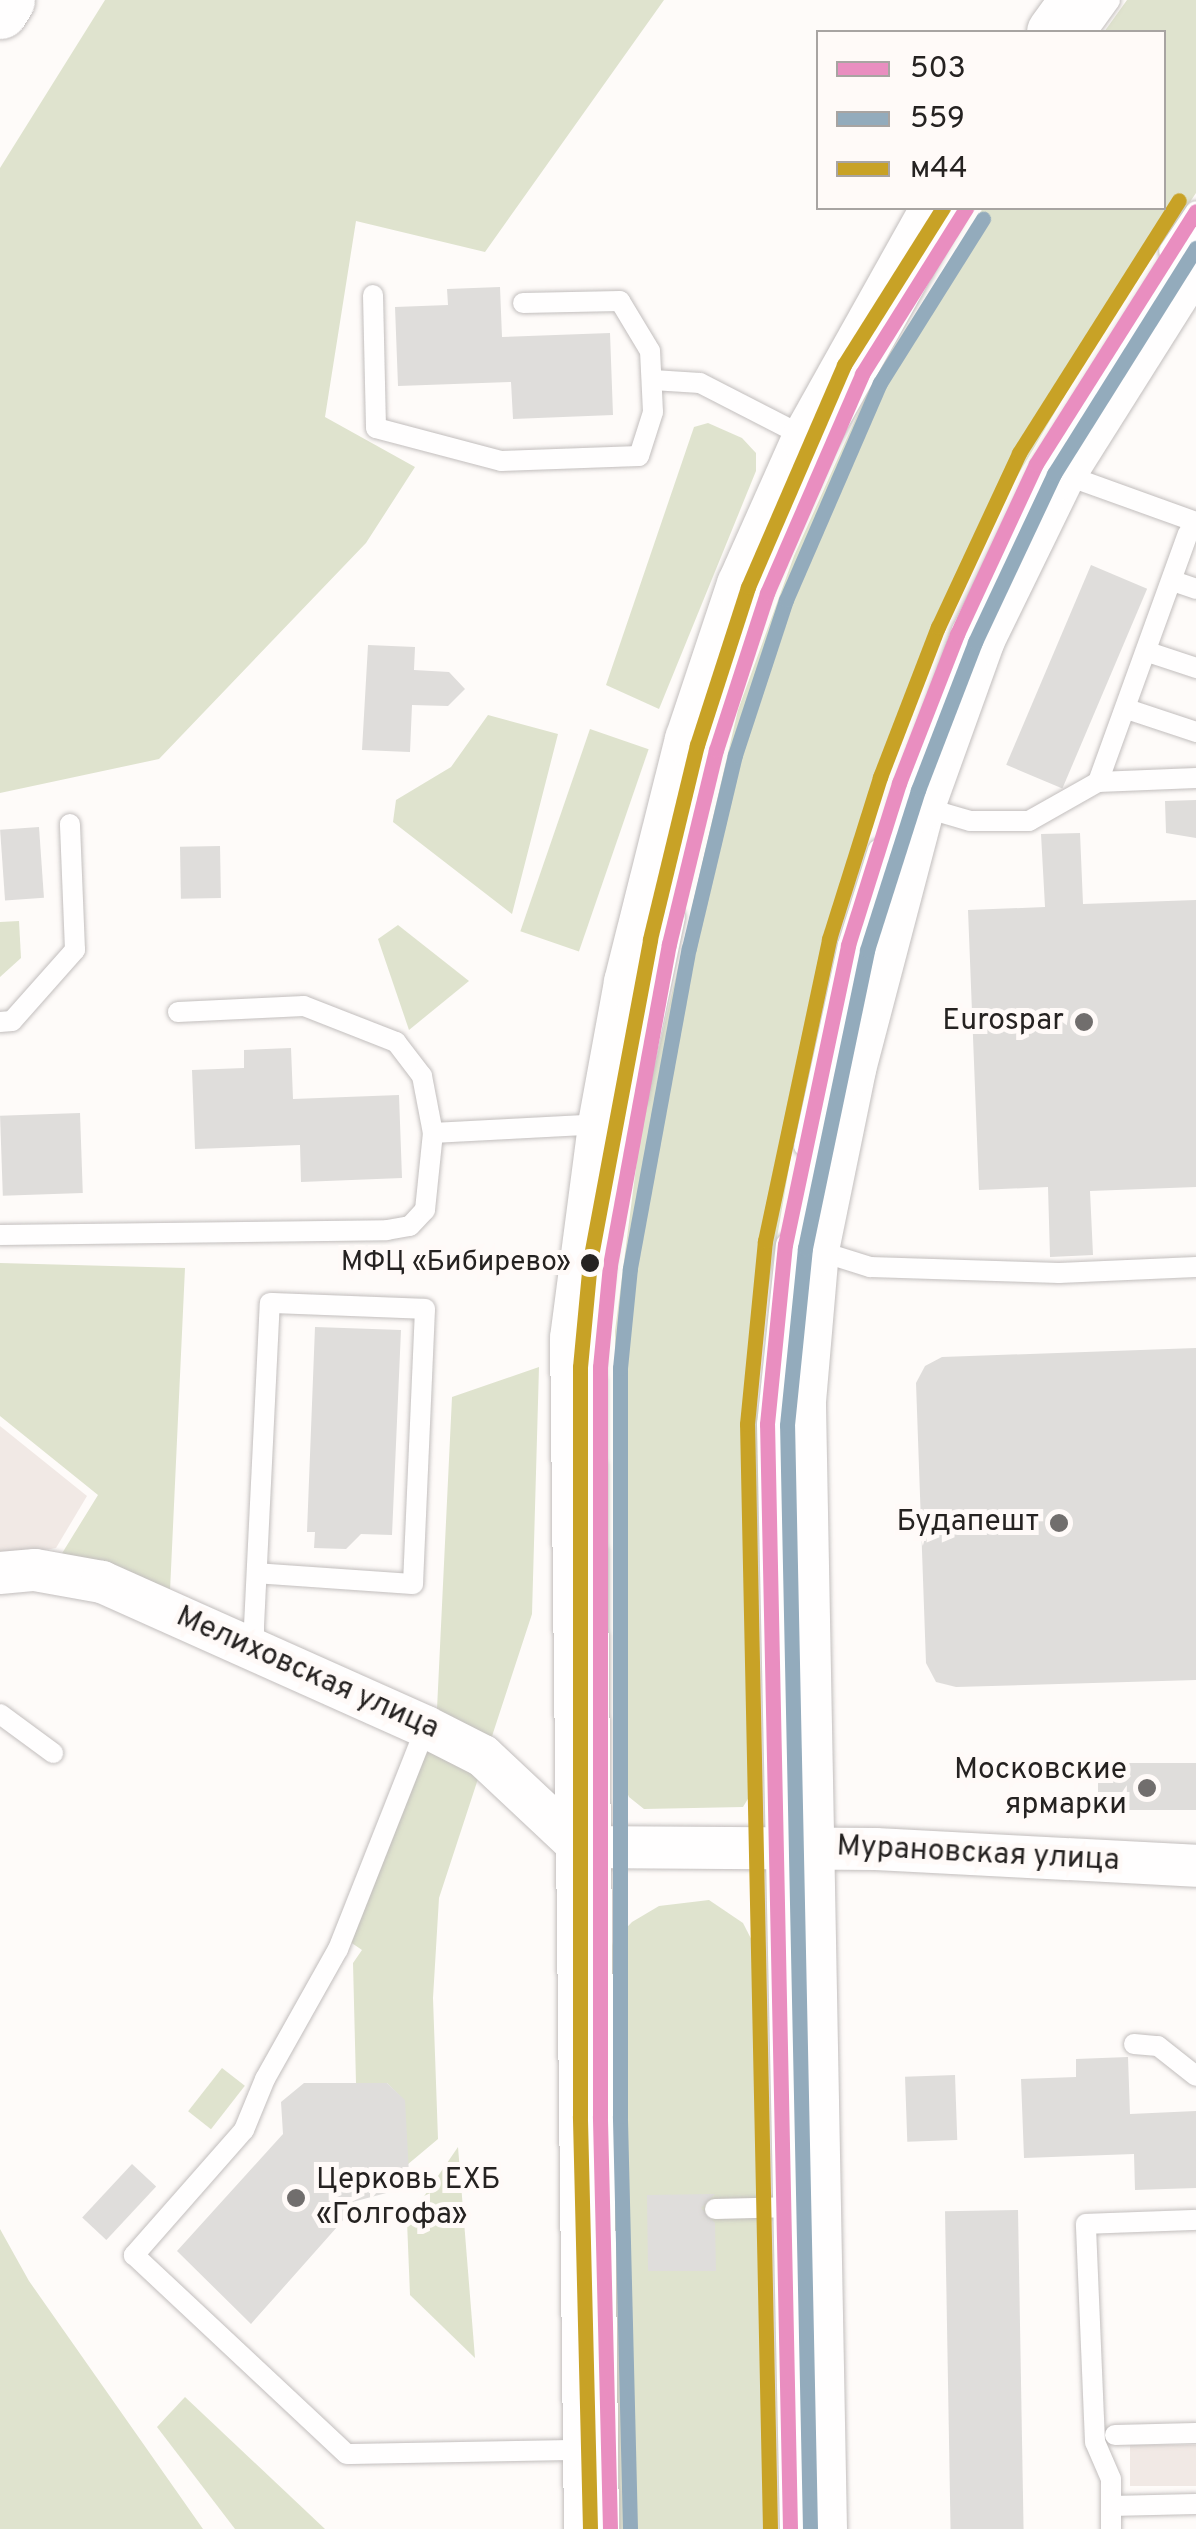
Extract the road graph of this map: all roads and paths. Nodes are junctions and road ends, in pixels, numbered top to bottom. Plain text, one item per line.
1 (7, 0) edge
2 (1077, 0) edge
3 (1110, 0) edge
4 (0, 11) edge
5 (1055, 30) edge
6 (1088, 30) edge
7 (937, 210) edge
8 (965, 210) edge
9 (1196, 211) edge
10 (1196, 253) edge
11 (373, 295) dead end
12 (524, 303) dead end
13 (653, 380) junction
14 (809, 439) junction
15 (1058, 472) junction
16 (1193, 531) edge
17 (1172, 580) junction
18 (1196, 589) edge
19 (1148, 652) junction
20 (1196, 668) edge
21 (1127, 709) junction
22 (1196, 732) edge
23 (1196, 778) edge
24 (1098, 782) junction
25 (917, 806) junction
26 (70, 824) dead end
27 (178, 1012) dead end
28 (0, 1022) edge
29 (605, 1124) junction
30 (433, 1133) junction
31 (0, 1235) edge
32 (811, 1249) junction
33 (1196, 1267) edge
34 (12, 1564) edge
35 (258, 1573) junction
36 (254, 1649) junction
37 (0, 1714) edge
38 (426, 1727) junction
39 (54, 1752) dead end
40 (591, 1846) junction
41 (787, 1848) junction
42 (1196, 1866) edge
43 (1134, 2044) dead end
44 (1196, 2076) edge
45 (796, 2207) junction
46 (715, 2209) dead end
47 (1196, 2220) edge
48 (1196, 2433) edge
49 (1116, 2435) dead end
50 (588, 2450) junction
51 (1196, 2504) edge
52 (1111, 2506) junction
53 (590, 2529) edge
54 (610, 2529) edge
55 (790, 2529) edge
56 (819, 2529) edge
57 (1111, 2529) edge

1 - 4 main road
2 - 5 main road
3 - 6 lane
7 - 14 main road
8 - 40 lane
9 - 41 lane
10 - 15 main road
11 - 13 lane
12 - 13 lane
13 - 14 lane
14 - 29 main road
15 - 16 lane
15 - 25 main road
16 - 17 lane
17 - 18 lane
17 - 19 lane
19 - 20 lane
19 - 21 lane
21 - 22 lane
21 - 24 lane
23 - 24 lane
24 - 25 lane
25 - 32 main road
26 - 28 lane
27 - 30 lane
29 - 30 lane
29 - 40 main road
30 - 31 lane
32 - 33 lane
32 - 41 main road
34 - 36 street, Мелиховская улица
35 - 35 lane
35 - 36 lane
36 - 38 street, Мелиховская улица
37 - 39 lane
38 - 40 street, Мелиховская улица
38 - 50 lane
40 - 41 street, Мурановская улица
40 - 50 main road
40 - 54 lane
41 - 42 street, Мурановская улица
41 - 45 main road
43 - 44 lane
45 - 46 lane
45 - 55 lane
45 - 56 main road
47 - 52 lane
48 - 49 lane
50 - 53 main road
51 - 52 lane
52 - 57 lane

